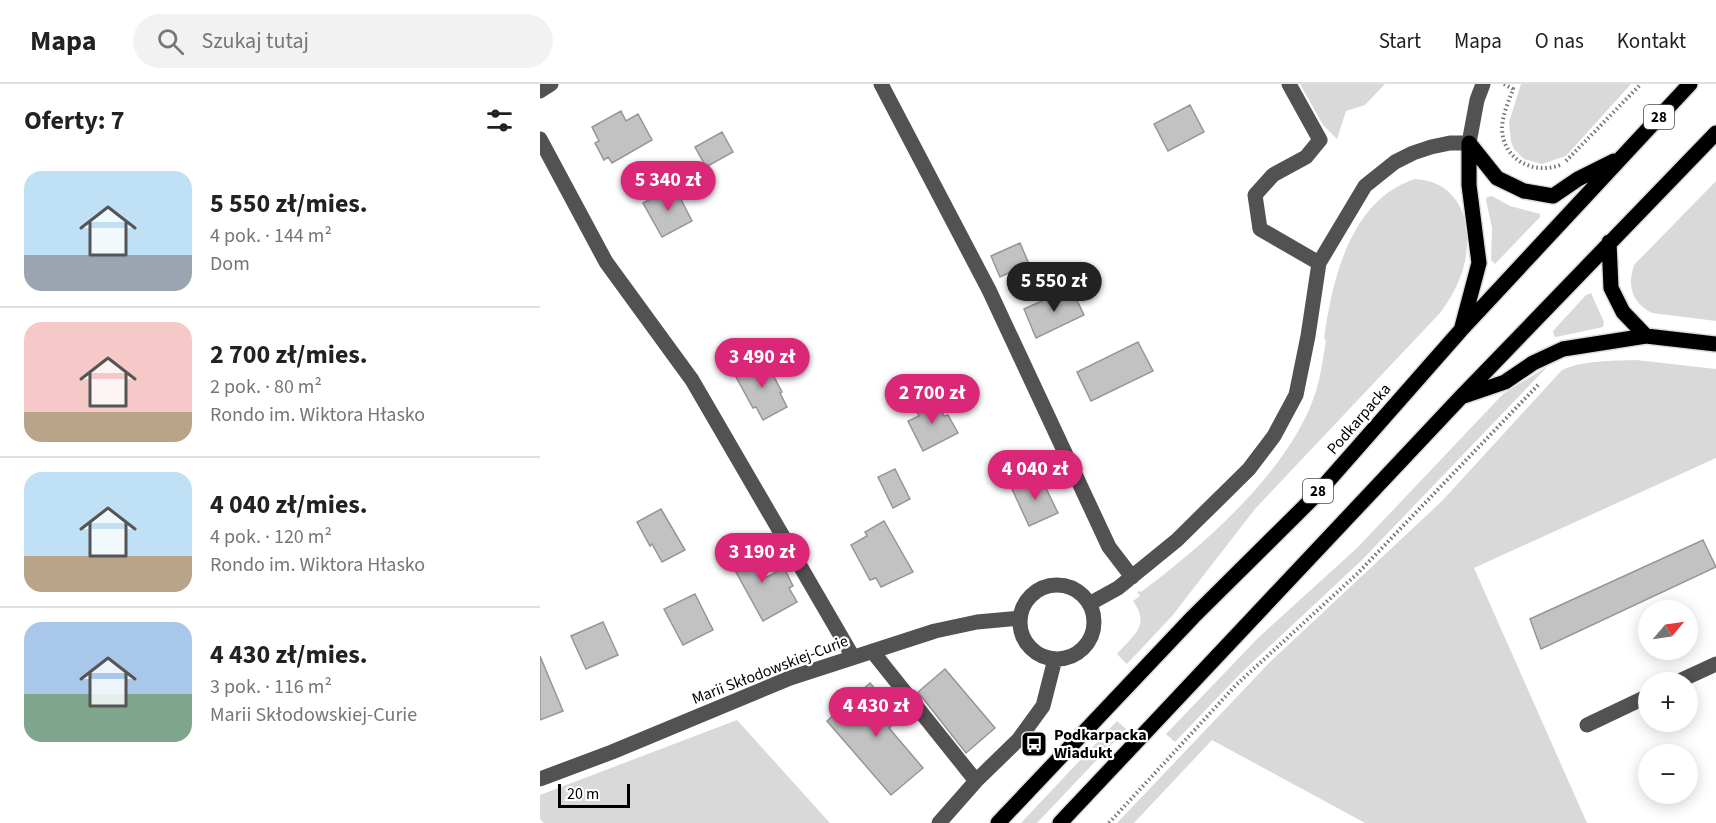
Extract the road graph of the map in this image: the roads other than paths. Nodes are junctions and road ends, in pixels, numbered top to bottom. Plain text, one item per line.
1 (551, 84) edge
2 (881, 84) edge
3 (1289, 84) edge
4 (1484, 84) edge
5 (1690, 84) edge
6 (540, 91) edge
7 (1716, 133) edge
8 (540, 140) edge
9 (1469, 144) junction
10 (1629, 151) junction
11 (1609, 242) junction
12 (1319, 263) junction
13 (1461, 330) junction
14 (1646, 336) junction
15 (1716, 344) edge
16 (1461, 397) junction
17 (1132, 577) junction
18 (1089, 604) junction
19 (1020, 618) junction
20 (872, 651) junction
21 (853, 657) junction
22 (1055, 659) junction
23 (1716, 664) edge
24 (1698, 672) edge
25 (1638, 701) edge
26 (1587, 725) dead end
27 (540, 779) edge
28 (976, 781) junction
29 (939, 823) edge
30 (998, 823) edge
31 (1060, 823) edge

1 - 6 street
2 - 17 street
3 - 12 street
4 - 9 street
5 - 10 main road, Podkarpacka / 28
7 - 11 main road, 28
8 - 21 street
9 - 10 main road
9 - 12 street
9 - 13 main road
10 - 13 main road, Podkarpacka / 28
11 - 14 main road
11 - 16 main road, 28
12 - 17 street
13 - 30 main road, Podkarpacka / 28
14 - 15 main road
14 - 16 main road
16 - 31 main road, 28
17 - 18 street
18 - 19 street
18 - 22 street
19 - 20 street, Marii Skłodowskiej-Curie
19 - 22 street
20 - 21 street, Marii Skłodowskiej-Curie
20 - 28 street
21 - 27 street, Marii Skłodowskiej-Curie
22 - 28 street
23 - 24 street
25 - 26 street
28 - 29 street

